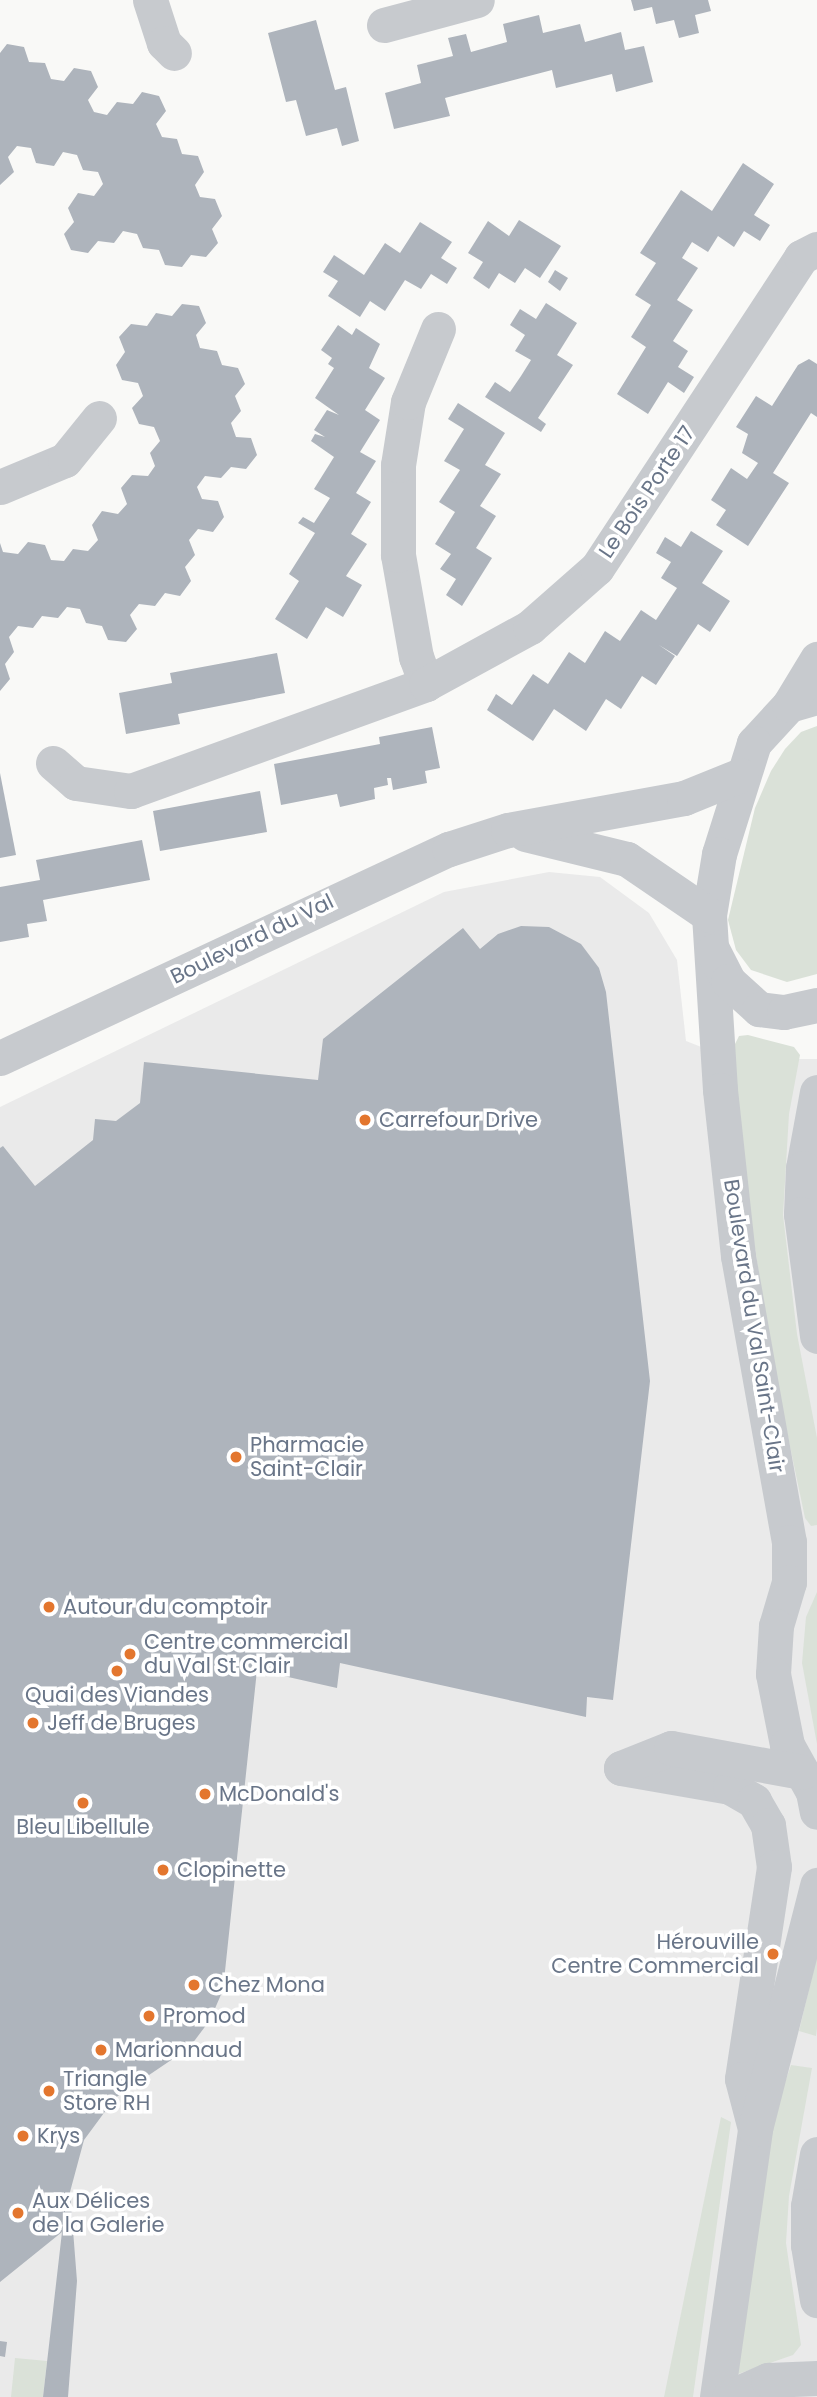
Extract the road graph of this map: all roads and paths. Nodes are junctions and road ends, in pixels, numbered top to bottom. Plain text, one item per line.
1 (150, 0) edge
2 (477, 0) edge
3 (384, 25) dead end
4 (174, 53) dead end
5 (817, 249) edge
6 (438, 329) dead end
7 (99, 418) dead end
8 (0, 487) edge
9 (817, 659) edge
10 (426, 684) junction
11 (803, 701) edge
12 (53, 763) dead end
13 (741, 775) junction
14 (508, 830) junction
15 (710, 930) junction
16 (817, 1005) edge
17 (0, 1058) edge
18 (817, 1092) edge
19 (817, 1336) edge
20 (817, 1559) edge
21 (789, 1582) junction
22 (812, 1793) edge
23 (817, 1885) edge
24 (755, 2129) junction
25 (817, 2154) edge
26 (817, 2300) edge
27 (817, 2378) edge
28 (722, 2390) edge

1 - 4 street
2 - 3 street
5 - 10 street, Le Bois Porte 17
6 - 10 street
7 - 8 street
9 - 11 street, Boulevard du Val Saint-Clair
10 - 12 street, Le Bois Porte 17
11 - 13 street, Boulevard du Val Saint-Clair
13 - 14 street, Boulevard du Val
13 - 15 street, Boulevard du Val Saint-Clair
14 - 15 street
14 - 17 street, Boulevard du Val
15 - 16 street
15 - 21 street, Boulevard du Val Saint-Clair
18 - 19 street
20 - 21 street
21 - 22 street, Boulevard du Val Saint-Clair
22 - 24 street
23 - 24 street
24 - 28 street
25 - 26 street
27 - 28 street

